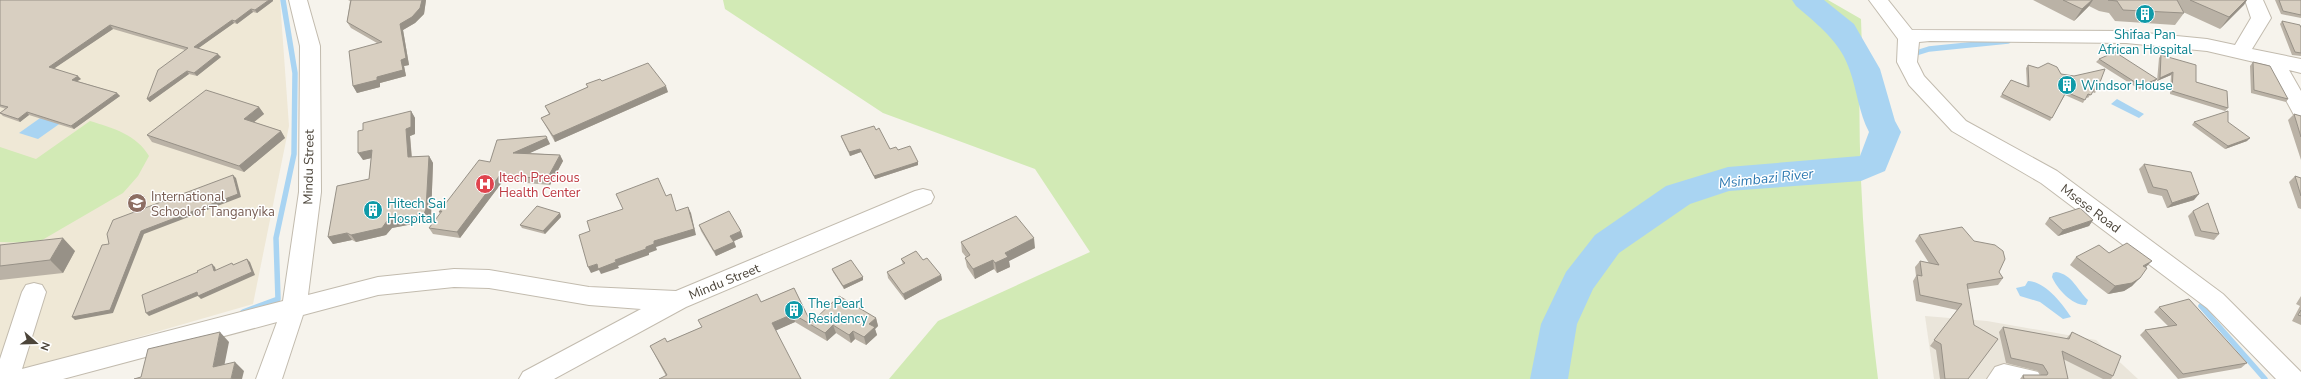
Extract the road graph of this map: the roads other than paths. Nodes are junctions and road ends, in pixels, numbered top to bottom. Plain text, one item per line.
1 (298, 0) edge
2 (1878, 0) edge
3 (2254, 0) edge
4 (1908, 37) junction
5 (2240, 53) junction
6 (2274, 60) junction
7 (2301, 66) edge
8 (2301, 110) edge
9 (923, 197) dead end
10 (34, 292) dead end
11 (678, 300) junction
12 (294, 307) junction
13 (6, 379) edge
14 (24, 379) edge
15 (269, 379) edge
16 (532, 379) edge
17 (2000, 379) edge
18 (2029, 379) edge
19 (2292, 379) edge

1 - 12 street, Mindu Street
2 - 4 street
3 - 5 street
4 - 5 street
4 - 19 street, Msese Road
5 - 6 street
6 - 7 street
6 - 8 street
9 - 11 street, Mindu Street
10 - 13 street
11 - 12 street
11 - 16 street, Mindu Street
12 - 14 street
12 - 15 street, Mindu Street
17 - 18 street

